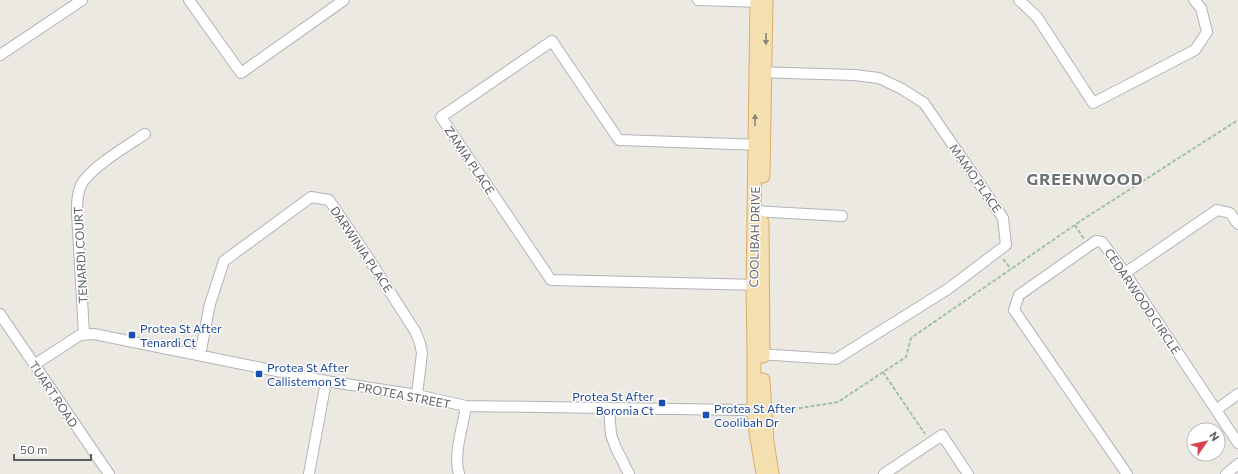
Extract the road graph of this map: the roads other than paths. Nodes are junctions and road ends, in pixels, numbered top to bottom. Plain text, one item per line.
1 (82, 0) edge
2 (189, 0) edge
3 (344, 0) edge
4 (698, 0) edge
5 (1019, 0) edge
6 (1194, 0) edge
7 (762, 1) edge
8 (0, 55) edge
9 (760, 72) junction
10 (145, 134) dead end
11 (759, 144) junction
12 (758, 211) junction
13 (842, 216) dead end
14 (1238, 224) edge
15 (1125, 273) junction
16 (758, 285) junction
17 (0, 314) edge
18 (84, 334) junction
19 (758, 354) junction
20 (200, 355) junction
21 (34, 365) junction
22 (326, 381) junction
23 (1238, 394) edge
24 (417, 395) junction
25 (466, 406) junction
26 (609, 408) junction
27 (1216, 410) junction
28 (759, 412) junction
29 (1238, 443) edge
30 (1238, 464) edge
31 (109, 474) edge
32 (309, 474) edge
33 (459, 474) edge
34 (629, 474) edge
35 (763, 474) edge
36 (772, 474) edge
37 (884, 474) edge
38 (968, 474) edge
39 (1127, 474) edge
40 (1226, 474) edge

1 - 8 street
2 - 3 street
4 - 7 street
5 - 6 street
7 - 9 main road, COOLIBAH DRIVE
9 - 11 main road, COOLIBAH DRIVE
9 - 19 street, MAMO PLACE
10 - 18 street, TENARDI COURT
11 - 12 main road, COOLIBAH DRIVE
11 - 16 street, ZAMIA PLACE
12 - 13 street
12 - 16 main road, COOLIBAH DRIVE
14 - 15 street
15 - 27 street, CEDARWOOD CIRCLE
15 - 39 street, CEDARWOOD CIRCLE
16 - 19 main road, COOLIBAH DRIVE
17 - 21 street, TUART ROAD
18 - 20 street, PROTEA STREET
18 - 21 street
19 - 28 main road, COOLIBAH DRIVE
20 - 22 street, PROTEA STREET
20 - 24 street, DARWINIA PLACE
21 - 31 street, TUART ROAD
22 - 24 street, PROTEA STREET
22 - 32 street
23 - 27 street
24 - 25 street, PROTEA STREET
25 - 26 street, PROTEA STREET
25 - 33 street
26 - 28 street, PROTEA STREET
26 - 34 street
27 - 29 street, CEDARWOOD CIRCLE
28 - 35 main road, COOLIBAH DRIVE
28 - 36 main road, COOLIBAH DRIVE
30 - 40 street
37 - 38 street

